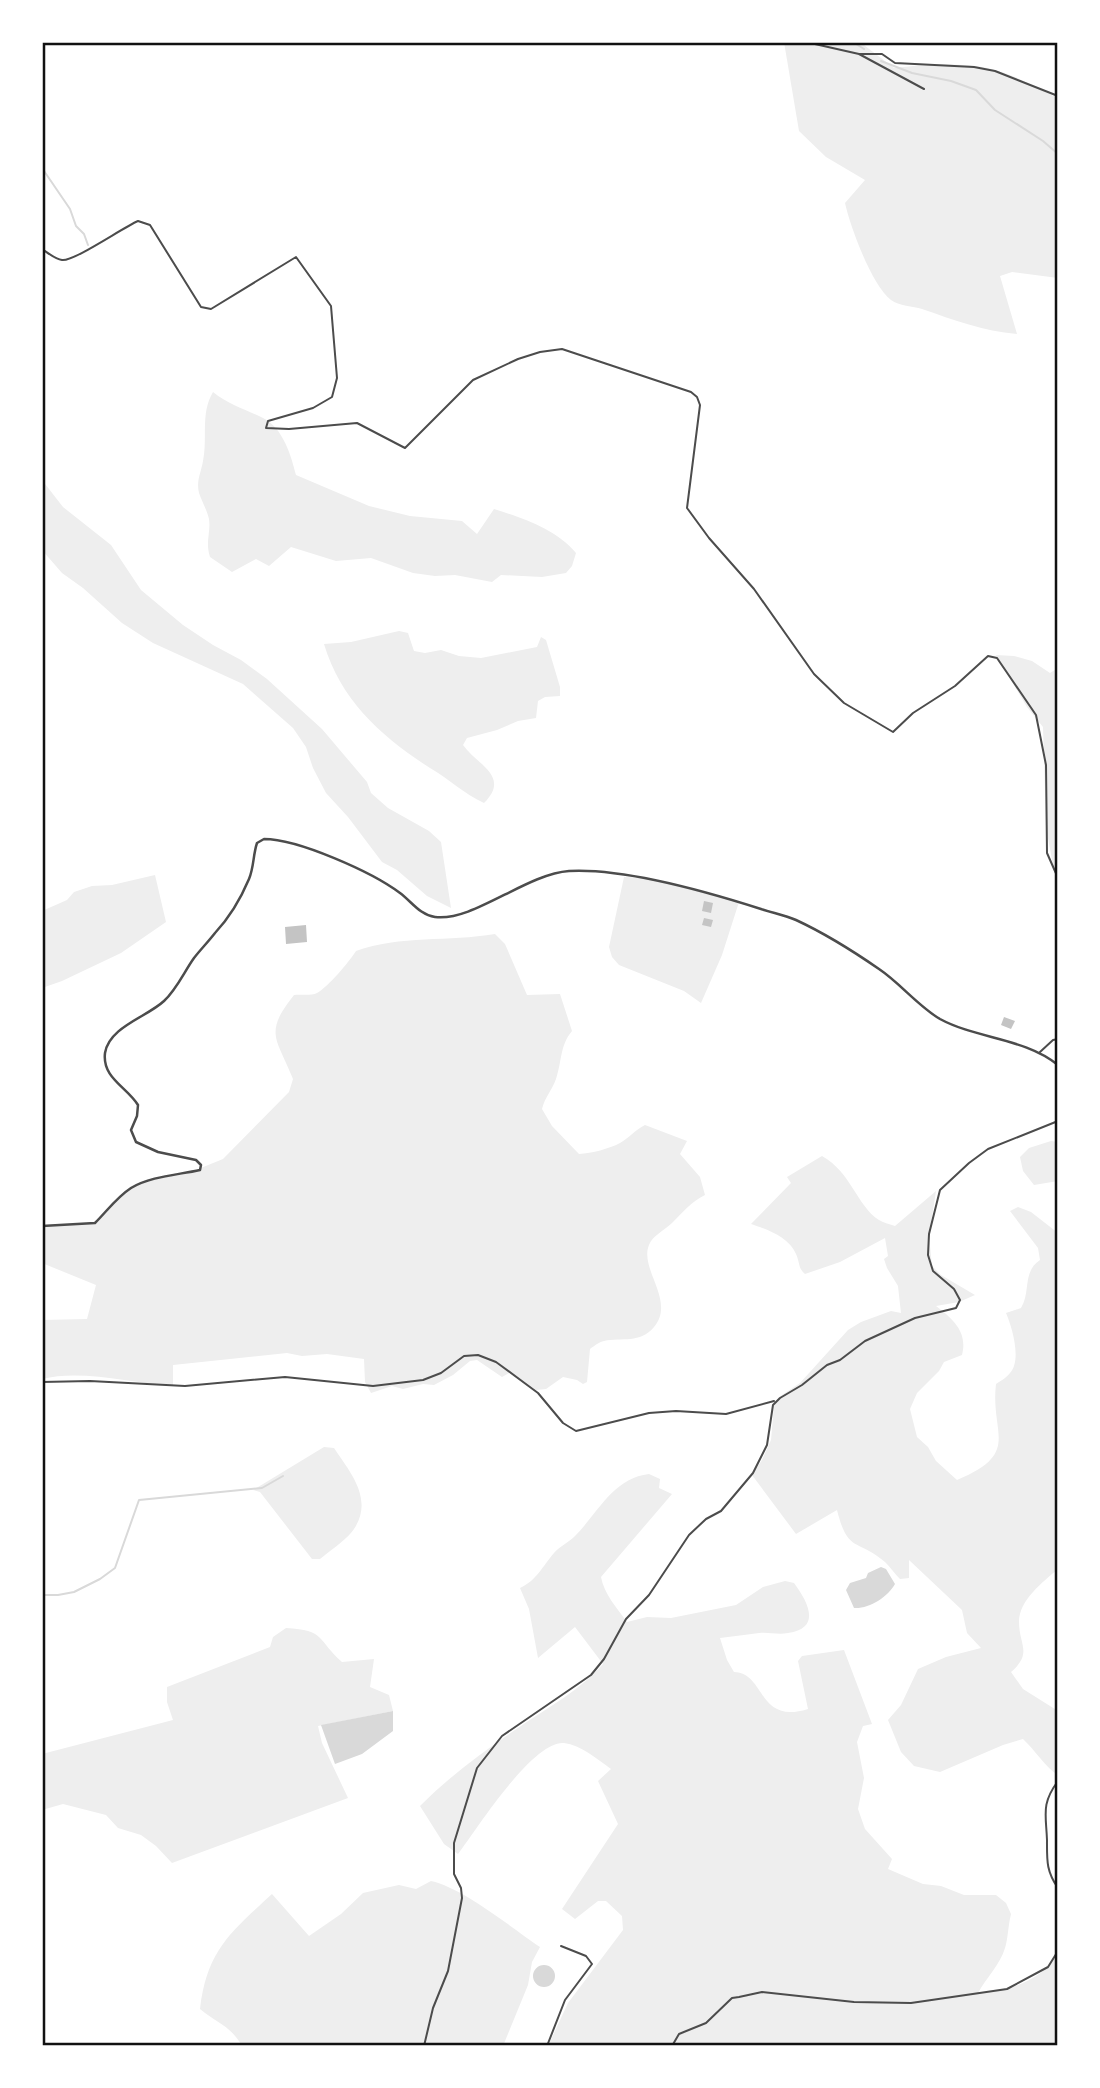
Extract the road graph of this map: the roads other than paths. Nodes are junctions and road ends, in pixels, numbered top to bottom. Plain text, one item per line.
1 (806, 42) edge
2 (859, 54) junction
3 (924, 89) dead end
4 (1058, 96) edge
5 (42, 249) edge
6 (1058, 878) edge
7 (1058, 1039) edge
8 (1038, 1054) junction
9 (1058, 1065) edge
10 (1058, 1121) edge
11 (42, 1226) edge
12 (42, 1382) edge
13 (776, 1401) junction
14 (1058, 1781) edge
15 (1058, 1888) edge
16 (561, 1946) dead end
17 (1058, 1951) edge
18 (424, 2046) edge
19 (547, 2046) edge
20 (672, 2046) edge

1 - 2 street
2 - 3 street
2 - 4 street
5 - 6 street
7 - 8 street
8 - 9 street
8 - 11 street
10 - 13 street
12 - 13 street
13 - 18 street
14 - 15 street
16 - 19 street
17 - 20 street

